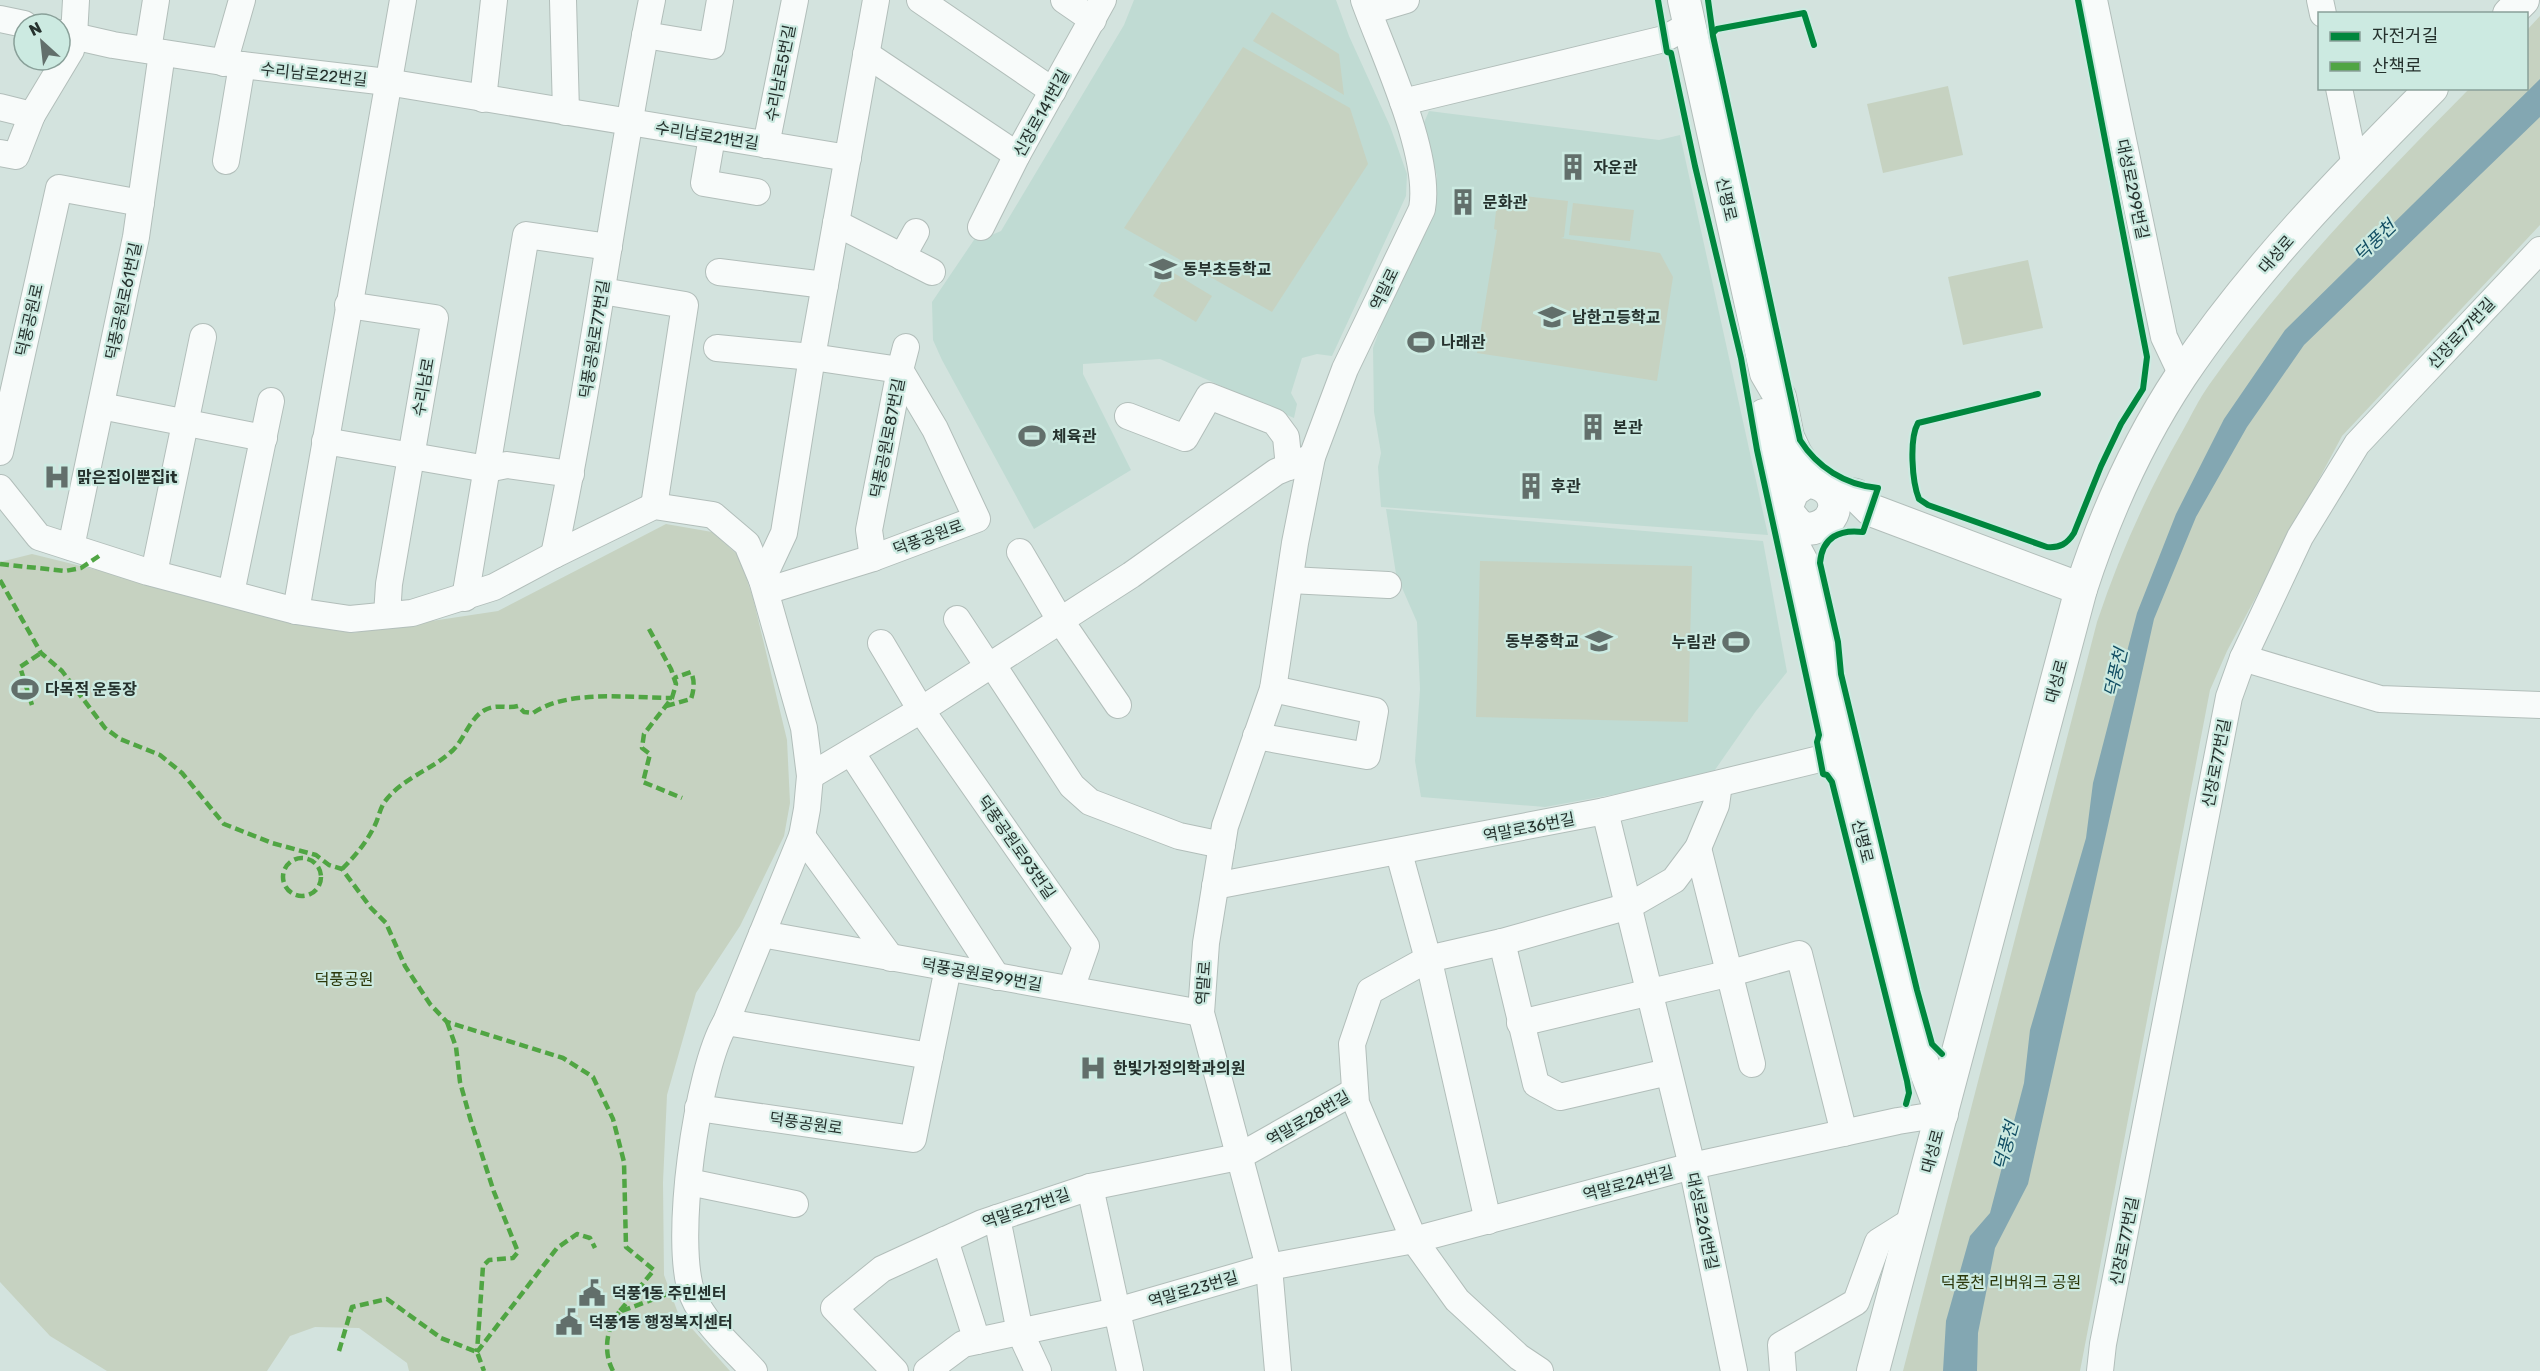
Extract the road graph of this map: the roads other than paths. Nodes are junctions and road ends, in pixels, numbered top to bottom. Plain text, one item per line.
1 (156, 0) edge
2 (242, 0) edge
3 (403, 0) edge
4 (494, 0) edge
5 (563, 0) edge
6 (652, 0) edge
7 (720, 0) edge
8 (795, 0) edge
9 (876, 0) edge
10 (920, 0) edge
11 (1064, 0) edge
12 (1406, 0) edge
13 (2094, 0) edge
14 (2523, 0) edge
15 (1366, 6) edge
16 (1098, 10) edge
17 (2511, 12) edge
18 (1687, 13) edge
19 (72, 35) edge
20 (645, 35) junction
21 (155, 52) junction
22 (866, 54) junction
23 (233, 64) junction
24 (58, 72) edge
25 (387, 82) junction
26 (2339, 90) edge
27 (2430, 90) edge
28 (1053, 91) junction
29 (483, 99) junction
30 (1403, 102) junction
31 (0, 107) edge
32 (566, 112) junction
33 (32, 115) junction
34 (628, 122) junction
35 (712, 137) junction
36 (766, 145) junction
37 (0, 153) edge
38 (1017, 155) junction
39 (848, 158) junction
40 (226, 161) dead end
41 (2355, 166) junction
42 (757, 192) dead end
43 (141, 203) junction
44 (836, 223) junction
45 (981, 227) dead end
46 (916, 232) dead end
47 (609, 247) junction
48 (2540, 250) edge
49 (902, 256) junction
50 (719, 272) dead end
51 (932, 272) dead end
52 (825, 285) junction
53 (602, 291) junction
54 (348, 305) junction
55 (203, 337) dead end
56 (717, 348) dead end
57 (812, 357) junction
58 (903, 358) junction
59 (2182, 375) junction
60 (271, 401) dead end
61 (101, 406) junction
62 (1128, 416) dead end
63 (187, 424) junction
64 (264, 438) junction
65 (325, 441) junction
66 (0, 452) edge
67 (411, 456) junction
68 (1312, 456) junction
69 (1288, 466) junction
70 (487, 469) junction
71 (571, 474) junction
72 (0, 488) edge
73 (654, 506) junction
74 (1813, 507) junction
75 (71, 547) junction
76 (1020, 552) dead end
77 (554, 555) junction
78 (873, 558) junction
79 (154, 573) junction
80 (1290, 580) junction
81 (1388, 585) dead end
82 (764, 586) junction
83 (2081, 589) junction
84 (231, 593) junction
85 (465, 598) junction
86 (296, 610) junction
87 (387, 615) junction
88 (957, 620) dead end
89 (1060, 620) junction
90 (881, 643) dead end
91 (2243, 658) junction
92 (992, 664) junction
93 (1274, 689) junction
94 (1118, 705) dead end
95 (2540, 705) edge
96 (921, 710) junction
97 (1256, 736) junction
98 (851, 752) junction
99 (1840, 754) junction
100 (810, 776) junction
101 (1719, 784) junction
102 (1605, 811) junction
103 (802, 836) junction
104 (1221, 845) junction
105 (1698, 848) junction
106 (1399, 853) junction
107 (1215, 886) junction
108 (1629, 906) junction
109 (762, 934) junction
110 (1502, 942) junction
111 (891, 958) junction
112 (1428, 959) junction
113 (948, 968) junction
114 (1731, 974) junction
115 (997, 976) junction
116 (1071, 989) junction
117 (1649, 993) junction
118 (1201, 1013) junction
119 (726, 1022) junction
120 (1520, 1023) junction
121 (930, 1056) junction
122 (1752, 1064) dead end
123 (1668, 1072) junction
124 (1355, 1092) junction
125 (698, 1108) junction
126 (1942, 1114) junction
127 (1844, 1133) junction
128 (1238, 1157) junction
129 (1692, 1166) junction
130 (689, 1182) junction
131 (1090, 1186) junction
132 (795, 1204) dead end
133 (997, 1218) junction
134 (1913, 1220) junction
135 (1488, 1221) junction
136 (945, 1240) junction
137 (1414, 1240) junction
138 (1269, 1267) junction
139 (1117, 1311) junction
140 (1020, 1332) junction
141 (977, 1341) junction
142 (754, 1371) edge
143 (895, 1371) edge
144 (927, 1371) edge
145 (1038, 1371) edge
146 (1130, 1371) edge
147 (1278, 1371) edge
148 (1540, 1371) edge
149 (1734, 1371) edge
150 (1783, 1371) edge
151 (1873, 1371) edge
152 (2100, 1371) edge

1 - 21 street
2 - 23 street, 수리남로22번길
3 - 25 street
4 - 29 street
5 - 32 street
6 - 20 street, 덕풍공원로77번길
7 - 20 street
8 - 36 street, 수리남로5번길
9 - 22 street
10 - 28 street
11 - 16 street
12 - 15 street
13 - 59 street, 대성로299번길
14 - 17 street
15 - 30 street, 역말로
16 - 28 street, 신장로141번길
18 - 30 street, 신평로
18 - 74 street, 신평로
19 - 21 street, 수리남로22번길
20 - 34 street, 덕풍공원로77번길
21 - 23 street, 수리남로22번길
21 - 43 street, 덕풍공원로61번길
22 - 38 street
22 - 39 street
23 - 25 street, 수리남로22번길
23 - 40 street, 수리남로22번길
24 - 33 street
25 - 29 street, 수리남로21번길
25 - 54 street
26 - 41 street
27 - 41 street, 대성로
28 - 38 street, 신장로141번길
29 - 32 street, 수리남로21번길
30 - 68 street, 역말로
31 - 33 street
32 - 34 street, 수리남로21번길
33 - 37 street
34 - 35 street, 수리남로21번길
34 - 47 street, 덕풍공원로77번길
35 - 36 street, 수리남로21번길
35 - 42 street
36 - 39 street, 수리남로21번길
38 - 45 street, 신장로141번길
39 - 44 street
41 - 59 street, 대성로
43 - 61 street, 덕풍공원로61번길
43 - 66 street, 덕풍공원로
44 - 49 street
44 - 52 street
46 - 49 street
47 - 53 street, 덕풍공원로77번길
47 - 70 street
48 - 91 street, 신장로77번길
49 - 51 street
50 - 52 street
52 - 57 street
53 - 71 street, 덕풍공원로77번길
53 - 73 street
54 - 65 street
54 - 67 street, 수리남로
55 - 63 street
56 - 57 street, 덕풍공원로87번길
57 - 58 street, 덕풍공원로87번길
57 - 82 street
58 - 78 street, 덕풍공원로87번길
58 - 78 street, 덕풍공원로
59 - 83 street, 대성로
60 - 64 street
61 - 63 street
61 - 75 street, 덕풍공원로61번길
62 - 69 street
63 - 64 street
63 - 79 street
64 - 84 street
65 - 67 street
65 - 86 street
67 - 70 street
67 - 87 street
68 - 69 street
68 - 80 street, 역말로
69 - 89 street
70 - 71 street
70 - 85 street
71 - 77 street, 덕풍공원로77번길
72 - 75 street
73 - 77 street
73 - 82 street
74 - 83 street
74 - 99 street, 신평로
75 - 79 street
76 - 89 street
77 - 85 street
78 - 82 street, 덕풍공원로
79 - 84 street
80 - 81 street
80 - 93 street, 역말로
82 - 100 street
83 - 126 street, 대성로
84 - 86 street
85 - 87 street
86 - 87 street
88 - 92 street
89 - 92 street
89 - 94 street
90 - 96 street
91 - 95 street
91 - 152 street, 신장로77번길
92 - 96 street
92 - 104 street
93 - 97 street, 역말로
93 - 97 street
96 - 98 street
96 - 116 street, 덕풍공원로93번길
97 - 104 street, 역말로
98 - 100 street
98 - 115 street
99 - 101 street, 역말로36번길
99 - 126 street, 신평로
100 - 103 street
101 - 102 street, 역말로36번길
101 - 105 street, 역말로28번길
102 - 106 street, 역말로36번길
102 - 108 street, 대성로261번길
103 - 109 street
103 - 111 street
104 - 107 street, 역말로
105 - 108 street, 역말로28번길
105 - 114 street
106 - 107 street, 역말로36번길
106 - 112 street
107 - 118 street, 역말로
108 - 110 street, 역말로28번길
108 - 117 street, 대성로261번길
109 - 111 street, 덕풍공원로99번길
109 - 119 street
110 - 112 street, 역말로28번길
110 - 120 street
111 - 113 street, 덕풍공원로99번길
112 - 124 street, 역말로28번길
112 - 135 street
113 - 115 street, 덕풍공원로99번길
113 - 121 street
114 - 117 street
114 - 122 street
114 - 127 street
115 - 116 street, 덕풍공원로99번길
116 - 118 street, 덕풍공원로99번길
117 - 120 street
117 - 123 street, 대성로261번길
118 - 128 street, 역말로
119 - 121 street
119 - 125 street
120 - 123 street
121 - 125 street, 덕풍공원로
123 - 129 street, 대성로261번길
124 - 128 street, 역말로28번길
124 - 137 street
125 - 130 street
126 - 127 street, 역말로24번길
126 - 134 street, 대성로
127 - 129 street, 역말로24번길
128 - 131 street, 역말로27번길
128 - 138 street, 역말로
129 - 135 street, 역말로24번길
129 - 149 street, 대성로261번길
130 - 132 street
130 - 142 street
131 - 133 street, 역말로27번길
131 - 139 street
133 - 136 street, 역말로27번길
133 - 140 street
134 - 150 street
134 - 151 street, 대성로
135 - 137 street, 역말로24번길
136 - 141 street
136 - 143 street, 역말로27번길
137 - 138 street, 역말로24번길
137 - 148 street
138 - 139 street, 역말로23번길
138 - 147 street, 역말로
139 - 140 street, 역말로23번길
139 - 146 street
140 - 141 street, 역말로23번길
140 - 145 street
141 - 144 street, 역말로23번길

